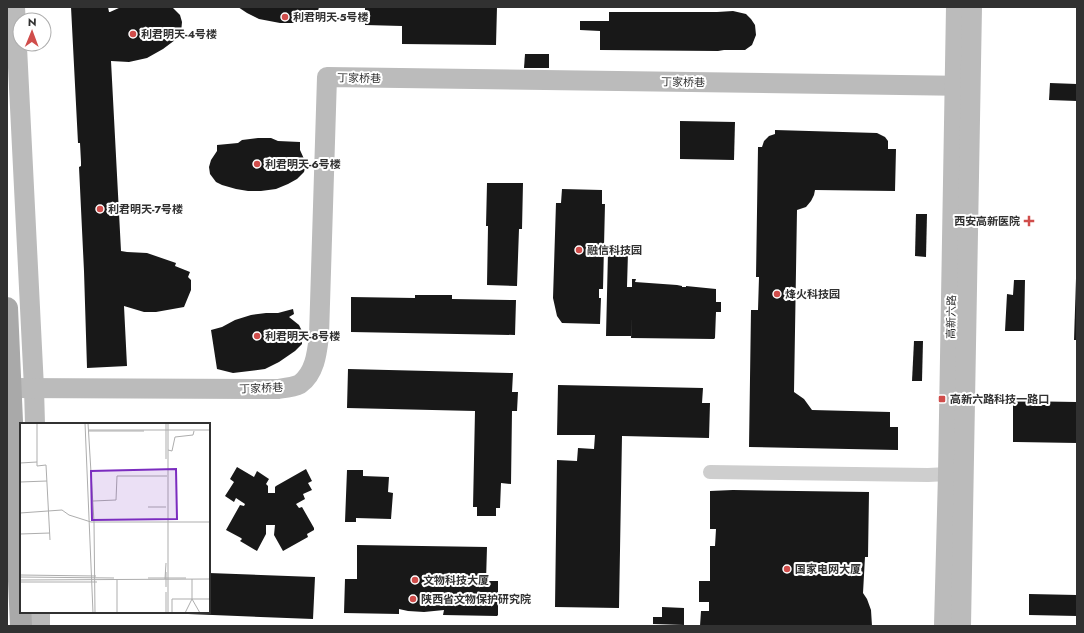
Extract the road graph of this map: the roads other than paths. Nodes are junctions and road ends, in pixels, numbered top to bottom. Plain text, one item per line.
1 (15, 7) edge
2 (956, 7) edge
3 (972, 7) edge
4 (962, 86) junction
5 (7, 308) edge
6 (10, 388) junction
7 (34, 388) junction
8 (35, 423) edge
9 (710, 472) dead end
10 (948, 474) junction
11 (20, 604) edge
12 (20, 613) edge
13 (40, 613) edge
14 (21, 626) edge
15 (40, 626) edge
16 (944, 626) edge
17 (961, 626) edge

1 - 7 street
2 - 4 street, 高新六路
3 - 4 street, 高新六路
4 - 7 street, 丁家桥巷
4 - 10 street, 高新六路
4 - 17 street, 高新六路
5 - 6 main road
6 - 7 street, 丁家桥巷
6 - 11 main road
7 - 8 street
9 - 10 street
10 - 16 street, 高新六路
12 - 14 main road
13 - 15 street

